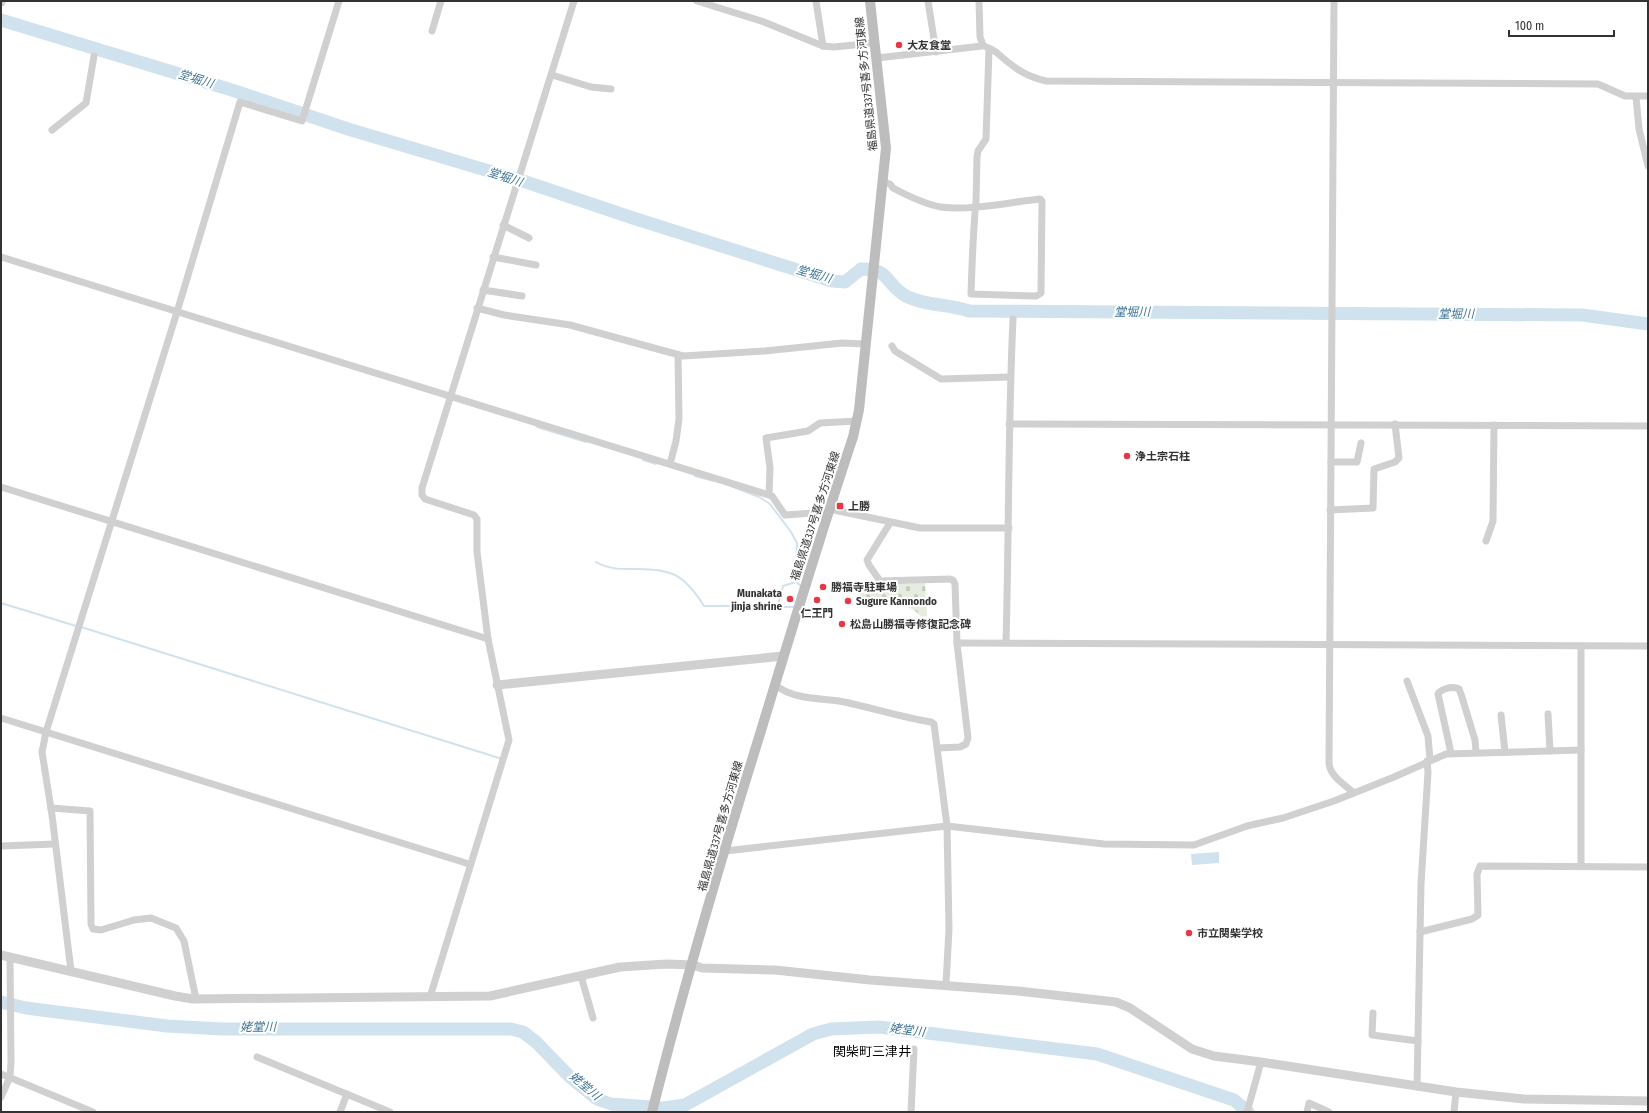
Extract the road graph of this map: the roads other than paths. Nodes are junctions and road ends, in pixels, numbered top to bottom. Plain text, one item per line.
1 (339, 1) edge
2 (441, 1) edge
3 (574, 1) edge
4 (697, 1) edge
5 (816, 1) edge
6 (870, 1) edge
7 (928, 1) edge
8 (979, 1) edge
9 (1334, 1) edge
10 (432, 31) dead end
11 (874, 43) junction
12 (823, 46) junction
13 (986, 47) junction
14 (936, 52) junction
15 (94, 56) dead end
16 (877, 58) junction
17 (552, 75) junction
18 (1334, 82) junction
19 (611, 89) dead end
20 (1648, 96) edge
21 (1636, 97) junction
22 (52, 130) dead end
23 (1648, 166) edge
24 (883, 182) junction
25 (976, 206) junction
26 (503, 225) junction
27 (529, 238) dead end
28 (1, 257) edge
29 (493, 257) junction
30 (536, 265) dead end
31 (483, 290) junction
32 (522, 296) dead end
33 (477, 308) junction
34 (177, 312) junction
35 (1013, 319) dead end
36 (867, 344) junction
37 (892, 346) dead end
38 (678, 355) junction
39 (1010, 377) junction
40 (450, 397) junction
41 (857, 422) junction
42 (1009, 424) junction
43 (1332, 424) junction
44 (1395, 424) junction
45 (1494, 425) junction
46 (1648, 426) edge
47 (1361, 443) dead end
48 (1331, 462) junction
49 (670, 464) junction
50 (1, 487) edge
51 (769, 495) junction
52 (1330, 510) junction
53 (829, 511) junction
54 (112, 522) junction
55 (890, 522) junction
56 (1009, 528) junction
57 (1486, 541) dead end
58 (488, 639) junction
59 (1006, 642) junction
60 (957, 643) junction
61 (1328, 644) junction
62 (1581, 646) junction
63 (1648, 646) edge
64 (783, 656) junction
65 (1407, 681) dead end
66 (497, 685) junction
67 (775, 685) junction
68 (1548, 714) dead end
69 (1501, 715) dead end
70 (1, 718) edge
71 (46, 732) junction
72 (938, 748) junction
73 (1581, 750) junction
74 (1550, 751) junction
75 (1476, 752) junction
76 (1505, 752) junction
77 (1451, 753) junction
78 (1429, 760) junction
79 (1354, 793) junction
80 (51, 808) junction
81 (947, 826) junction
82 (55, 844) junction
83 (1, 846) edge
84 (725, 851) junction
85 (469, 864) junction
86 (1582, 866) junction
87 (1648, 867) edge
88 (1420, 932) junction
89 (6, 956) edge
90 (693, 965) junction
91 (71, 971) junction
92 (581, 976) junction
93 (946, 984) junction
94 (430, 997) junction
95 (196, 998) junction
96 (1373, 1013) dead end
97 (593, 1018) dead end
98 (1418, 1041) junction
99 (914, 1049) dead end
100 (257, 1057) dead end
101 (1261, 1062) junction
102 (1, 1074) edge
103 (10, 1077) junction
104 (1417, 1086) junction
105 (1456, 1092) junction
106 (347, 1094) junction
107 (1, 1097) edge
108 (1648, 1101) edge
109 (1247, 1111) edge
110 (93, 1112) edge
111 (340, 1112) edge
112 (390, 1112) edge
113 (652, 1112) edge
114 (911, 1112) edge
115 (1306, 1112) edge
116 (1329, 1112) edge
117 (1454, 1112) edge

1 - 34 street
2 - 10 street
3 - 17 street
4 - 12 street
5 - 12 street
6 - 11 main road, 福島県道337号喜多方河東線
7 - 14 street
8 - 13 street
9 - 18 street
11 - 12 street
11 - 16 main road, 福島県道337号喜多方河東線
13 - 14 street
13 - 18 street
13 - 25 street
14 - 16 street
15 - 22 street
16 - 24 main road, 福島県道337号喜多方河東線
17 - 19 street
17 - 26 street
18 - 21 street
18 - 43 street
20 - 21 street
21 - 23 street
24 - 25 street
24 - 36 main road, 福島県道337号喜多方河東線
25 - 25 street
26 - 27 street
26 - 29 street
28 - 34 street
29 - 30 street
29 - 31 street
31 - 32 street
31 - 33 street
33 - 38 street
33 - 40 street
34 - 40 street
34 - 54 street
35 - 39 street
36 - 38 street
36 - 41 main road, 福島県道337号喜多方河東線
37 - 39 street
38 - 49 street
39 - 42 street
40 - 49 street
40 - 58 street
41 - 51 street
41 - 53 main road, 福島県道337号喜多方河東線
42 - 43 street
42 - 56 street
43 - 44 street
43 - 48 street
44 - 45 street
44 - 52 street
45 - 46 street
45 - 57 street
47 - 48 street
48 - 52 street
49 - 51 street
50 - 54 street
51 - 53 street
52 - 61 street
53 - 55 street
53 - 64 main road, 福島県道337号喜多方河東線
54 - 58 street
54 - 71 street
55 - 56 street
55 - 60 street
56 - 59 street
58 - 66 street
59 - 60 street
59 - 61 street
60 - 72 street
61 - 62 street
61 - 79 street
62 - 63 street
62 - 73 street
64 - 66 street
64 - 67 main road, 福島県道337号喜多方河東線
65 - 78 street
66 - 85 street
67 - 72 street
67 - 84 main road, 福島県道337号喜多方河東線
68 - 74 street
69 - 76 street
70 - 71 street
71 - 80 street
71 - 85 street
72 - 81 street
73 - 74 street
73 - 86 street
74 - 76 street
75 - 76 street
75 - 77 street
75 - 77 street
77 - 78 street
78 - 79 street
78 - 88 street
79 - 81 street
80 - 82 street
80 - 95 street
81 - 84 street
81 - 93 street
82 - 83 street
82 - 91 street
84 - 90 main road, 福島県道337号喜多方河東線
85 - 94 street
86 - 87 street
86 - 88 street
88 - 98 street
89 - 91 street
89 - 103 street
90 - 92 street
90 - 93 street
90 - 113 main road, 福島県道337号喜多方河東線
91 - 95 street
92 - 94 street
92 - 97 street
93 - 101 street
94 - 95 street
96 - 98 street
98 - 104 street
99 - 114 street
100 - 106 street
101 - 104 street
101 - 109 street
102 - 103 street
103 - 107 street
103 - 110 street
104 - 105 street
105 - 108 street
105 - 117 street
106 - 111 street
106 - 112 street
115 - 116 street

